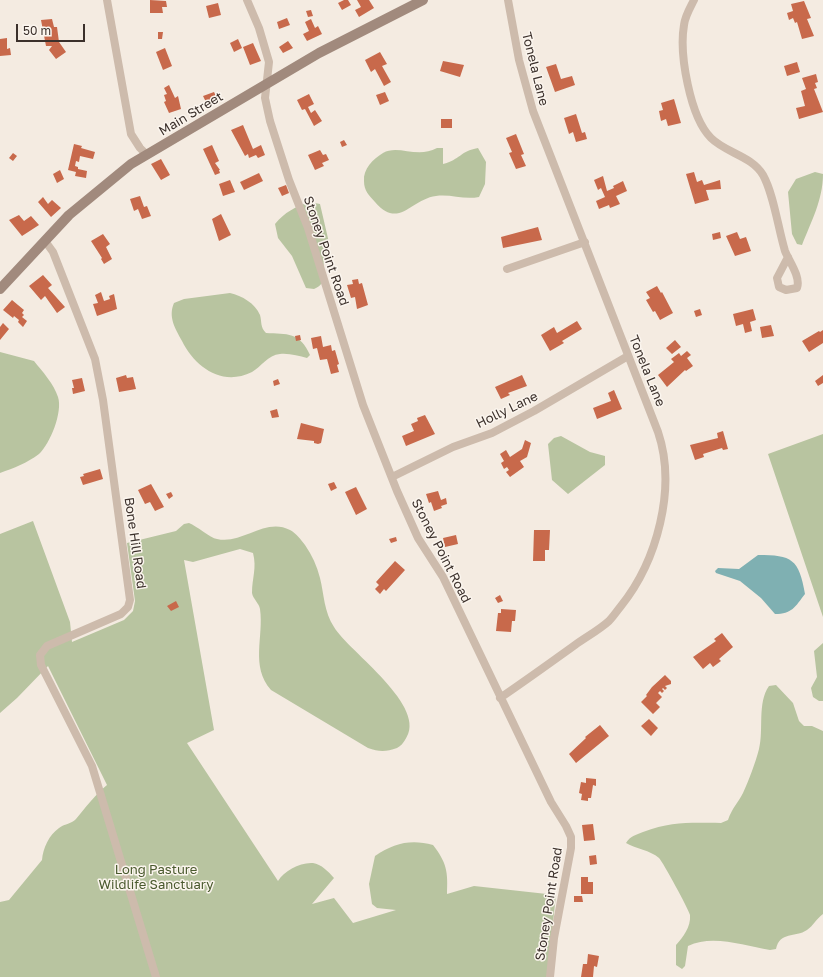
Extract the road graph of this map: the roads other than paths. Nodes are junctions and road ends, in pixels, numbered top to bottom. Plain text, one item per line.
1 (107, 0) edge
2 (247, 0) edge
3 (423, 0) edge
4 (508, 0) edge
5 (694, 0) edge
6 (268, 84) junction
7 (147, 155) junction
8 (45, 241) junction
9 (585, 242) junction
10 (788, 257) dead end
11 (507, 269) dead end
12 (0, 289) edge
13 (628, 356) junction
14 (392, 477) junction
15 (500, 698) junction
16 (156, 977) edge
17 (550, 977) edge

1 - 7 street
2 - 6 street, Stoney Point Road
3 - 6 main road, Main Street
4 - 9 street, Tonela Lane
5 - 10 street
6 - 7 main road, Main Street
6 - 14 street, Stoney Point Road
7 - 8 main road, Main Street
8 - 12 main road, Main Street
8 - 16 street, Bone Hill Road
9 - 11 street
9 - 13 street, Tonela Lane
13 - 14 street, Holly Lane
13 - 15 street, Tonela Lane
14 - 15 street, Stoney Point Road
15 - 17 street, Stoney Point Road

